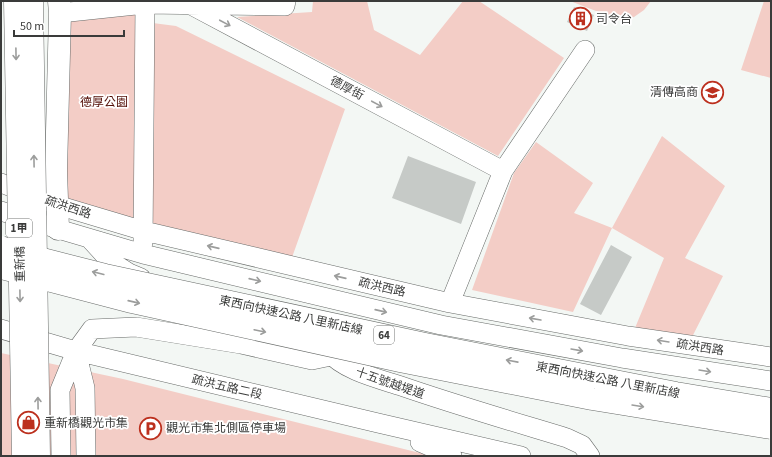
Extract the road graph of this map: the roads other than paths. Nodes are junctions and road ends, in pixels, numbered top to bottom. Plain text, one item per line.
1 (15, 1) edge
2 (32, 1) edge
3 (286, 1) edge
4 (190, 3) edge
5 (145, 4) junction
6 (60, 7) edge
7 (585, 50) dead end
8 (503, 171) junction
9 (1, 183) edge
10 (57, 205) junction
11 (1, 211) edge
12 (58, 229) junction
13 (144, 231) junction
14 (90, 239) junction
15 (1, 247) edge
16 (143, 254) junction
17 (1, 268) edge
18 (450, 303) junction
19 (1, 329) edge
20 (628, 336) junction
21 (76, 351) junction
22 (331, 356) junction
23 (771, 357) edge
24 (622, 358) junction
25 (771, 382) edge
26 (771, 409) edge
27 (378, 424) junction
28 (771, 428) edge
29 (23, 456) edge
30 (39, 456) edge
31 (61, 456) edge
32 (86, 456) edge
33 (452, 456) edge
34 (521, 456) edge
35 (590, 456) edge

1 -> 29 main road, 重新橋 / 1甲, bridge
30 -> 2 main road, 重新橋 / 1甲, bridge
3 - 4 street
4 - 5 street
4 -> 8 street, 德厚街
5 - 6 street
5 - 13 street
6 - 10 main road
7 - 8 street
8 - 18 street
9 - 10 street, 疏洪西路
10 - 12 main road
10 - 13 street, 疏洪西路
11 - 12 street, 疏洪西路
12 - 14 street, 疏洪西路
13 - 16 street
18 -> 13 street, 疏洪西路
14 - 16 street, 疏洪西路
14 - 22 street, 十五號越堤道
26 -> 15 main road, 東西向快速公路 八里新店線 / 64, bridge
16 -> 24 street, 疏洪西路
17 -> 28 main road, 東西向快速公路 八里新店線 / 64, bridge
20 -> 18 street, 疏洪西路
19 - 21 street, 疏洪五路二段
23 -> 20 street, 疏洪西路
20 - 24 street
21 - 22 street
21 - 27 street, 疏洪五路二段
21 - 31 street
21 - 32 street
22 - 24 street
22 - 35 street, 十五號越堤道
24 -> 25 street, 疏洪西路
27 - 33 street, 疏洪五路二段
27 - 34 street, 疏洪五路二段

